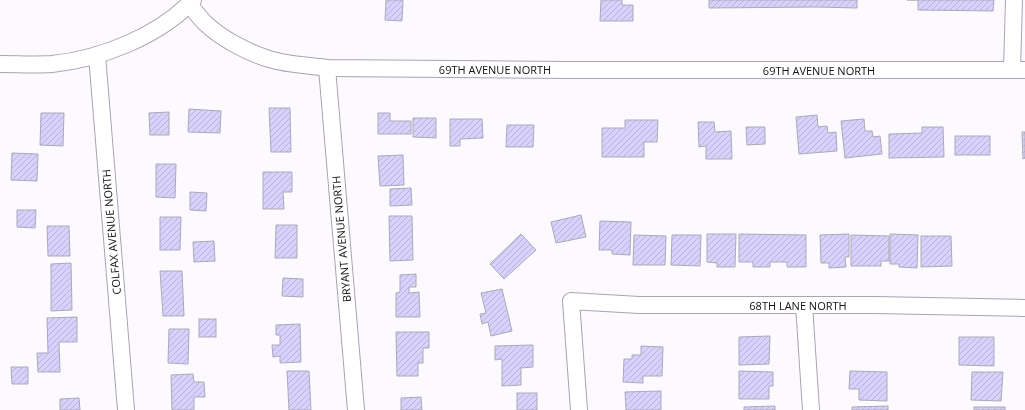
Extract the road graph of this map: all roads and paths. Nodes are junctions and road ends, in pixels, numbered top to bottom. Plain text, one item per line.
1 (1014, 0) edge
2 (191, 2) edge
3 (97, 55) junction
4 (0, 64) edge
5 (327, 68) junction
6 (1018, 70) edge
7 (804, 305) junction
8 (1025, 308) edge
9 (126, 410) edge
10 (356, 410) edge
11 (579, 410) edge
12 (811, 410) edge

1 - 6 street
2 - 3 street, 69TH AVENUE NORTH
2 - 5 street, 69TH AVENUE NORTH
3 - 4 street, 69TH AVENUE NORTH
3 - 9 street, COLFAX AVENUE NORTH
5 - 6 street, 69TH AVENUE NORTH
5 - 10 street, BRYANT AVENUE NORTH
7 - 8 street, 68TH LANE NORTH
7 - 11 street, 68TH LANE NORTH
7 - 12 street

